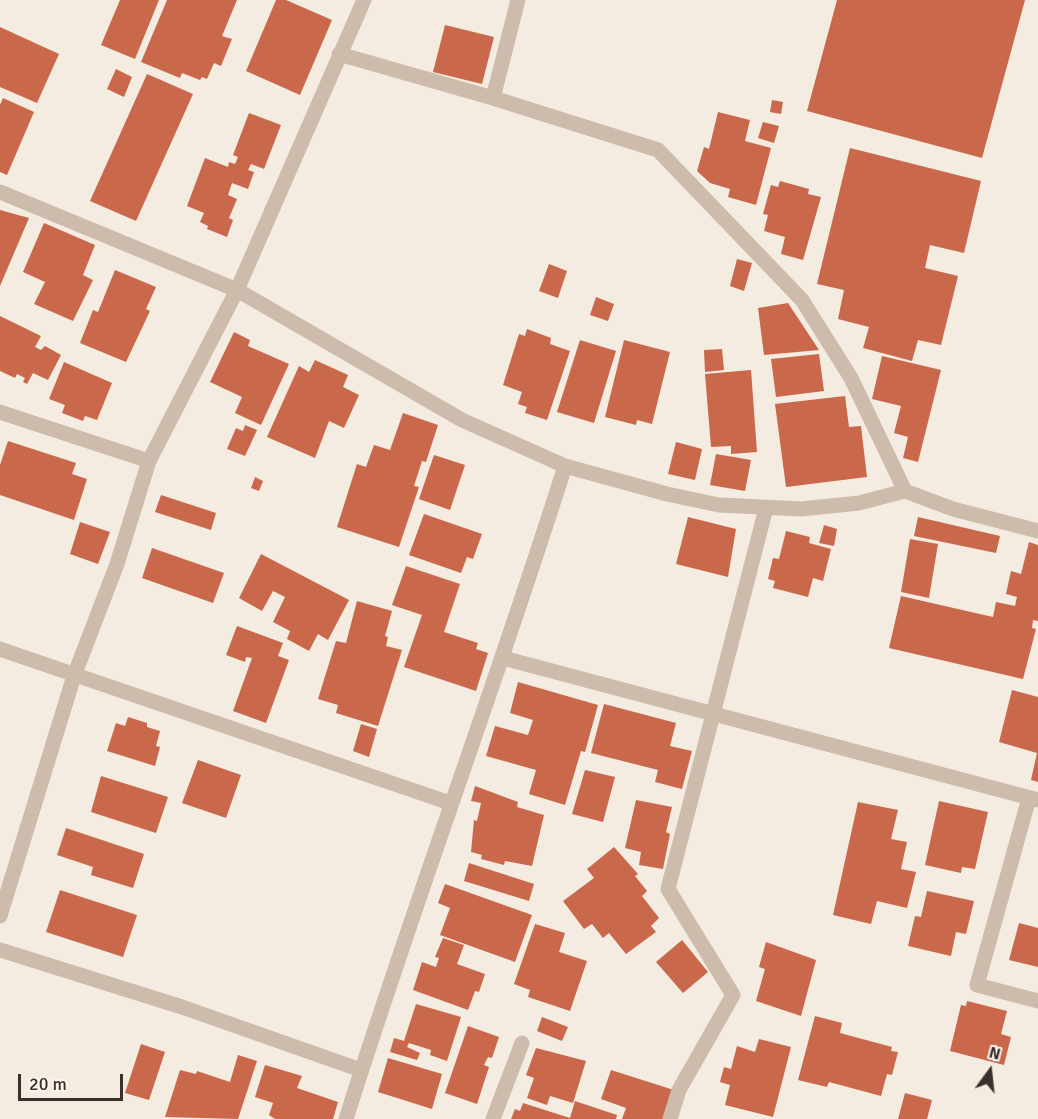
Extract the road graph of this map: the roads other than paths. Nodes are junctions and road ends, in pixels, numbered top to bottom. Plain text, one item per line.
1 (364, 0) edge
2 (518, 0) edge
3 (339, 54) junction
4 (493, 98) junction
5 (0, 192) edge
6 (237, 290) junction
7 (0, 412) edge
8 (149, 461) junction
9 (565, 466) junction
10 (905, 491) junction
11 (766, 508) junction
12 (1038, 531) edge
13 (0, 649) edge
14 (503, 658) junction
15 (74, 676) junction
16 (712, 713) junction
17 (1034, 799) edge
18 (450, 803) junction
19 (0, 916) edge
20 (0, 950) edge
21 (1038, 1001) edge
22 (522, 1043) dead end
23 (361, 1070) junction
24 (346, 1119) edge
25 (494, 1119) edge
26 (670, 1119) edge

1 - 3 street
2 - 4 street
3 - 4 street
3 - 6 street
4 - 10 street
5 - 6 street
6 - 8 street
6 - 9 street
7 - 8 street
8 - 15 street
9 - 11 street
9 - 14 street
10 - 11 street
10 - 12 street
11 - 16 street
13 - 15 street
14 - 16 street
14 - 18 street
15 - 18 street
15 - 19 street
16 - 17 street
16 - 26 street
17 - 21 street
18 - 23 street
20 - 23 street
22 - 25 street
23 - 24 street

